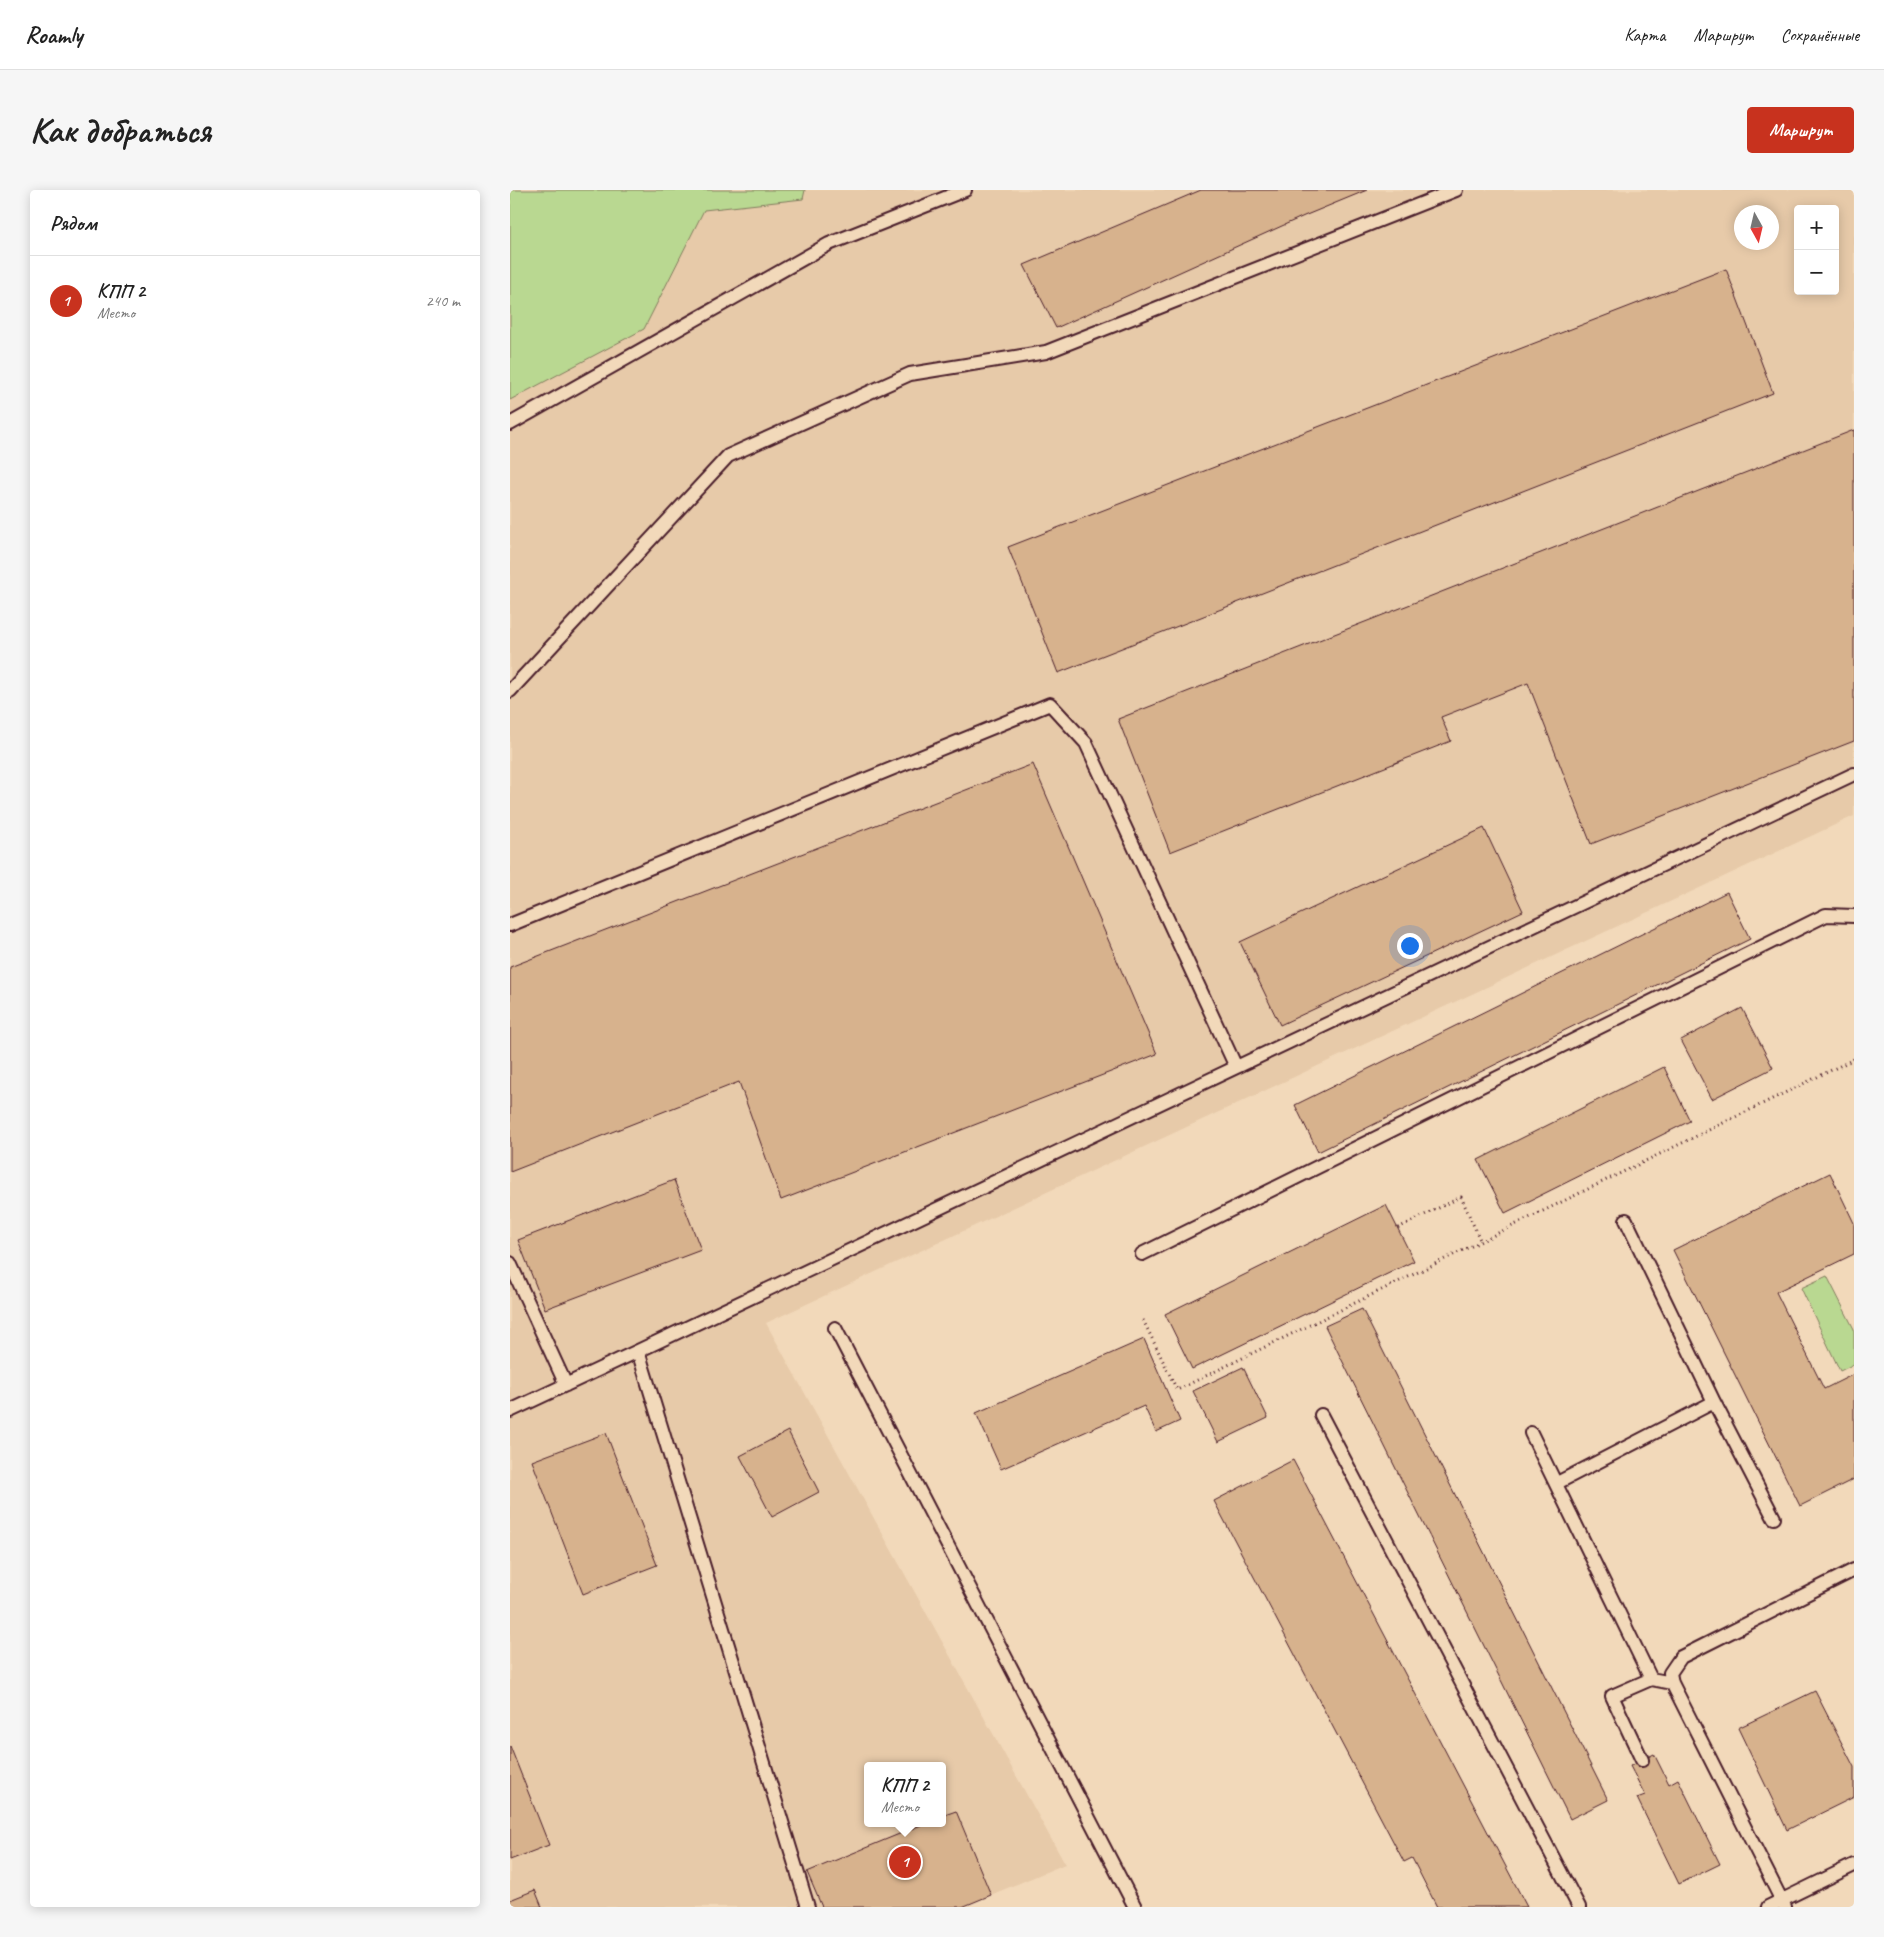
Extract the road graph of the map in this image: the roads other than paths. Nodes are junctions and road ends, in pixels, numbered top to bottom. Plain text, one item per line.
1 (965, 190) edge
2 (1456, 190) edge
3 (510, 424) edge
4 (510, 691) edge
5 (1854, 774) edge
6 (1854, 916) edge
7 (510, 926) edge
8 (1236, 1067) junction
9 (1626, 1220) dead end
10 (1142, 1254) dead end
11 (510, 1264) edge
12 (835, 1328) dead end
13 (638, 1351) junction
14 (566, 1385) junction
15 (1714, 1402) junction
16 (510, 1411) edge
17 (1322, 1415) dead end
18 (1531, 1433) dead end
19 (1556, 1483) junction
20 (1774, 1518) dead end
21 (1854, 1570) edge
22 (1651, 1678) junction
23 (1672, 1683) junction
24 (1642, 1760) dead end
25 (1854, 1865) edge
26 (1784, 1904) edge
27 (808, 1907) edge
28 (1135, 1907) edge
29 (1580, 1907) edge
30 (1768, 1907) edge

1 - 3 lane
2 - 4 lane
5 - 8 lane
6 - 10 lane
7 - 8 lane
8 - 13 lane
9 - 15 lane
11 - 14 lane
12 - 28 lane
13 - 14 lane
13 - 27 lane
14 - 16 lane
15 - 19 lane
15 - 20 lane
17 - 29 lane
18 - 19 lane
19 - 22 lane
21 - 23 lane
22 - 23 lane
22 - 24 lane
23 - 26 lane
25 - 26 lane
26 - 30 lane

